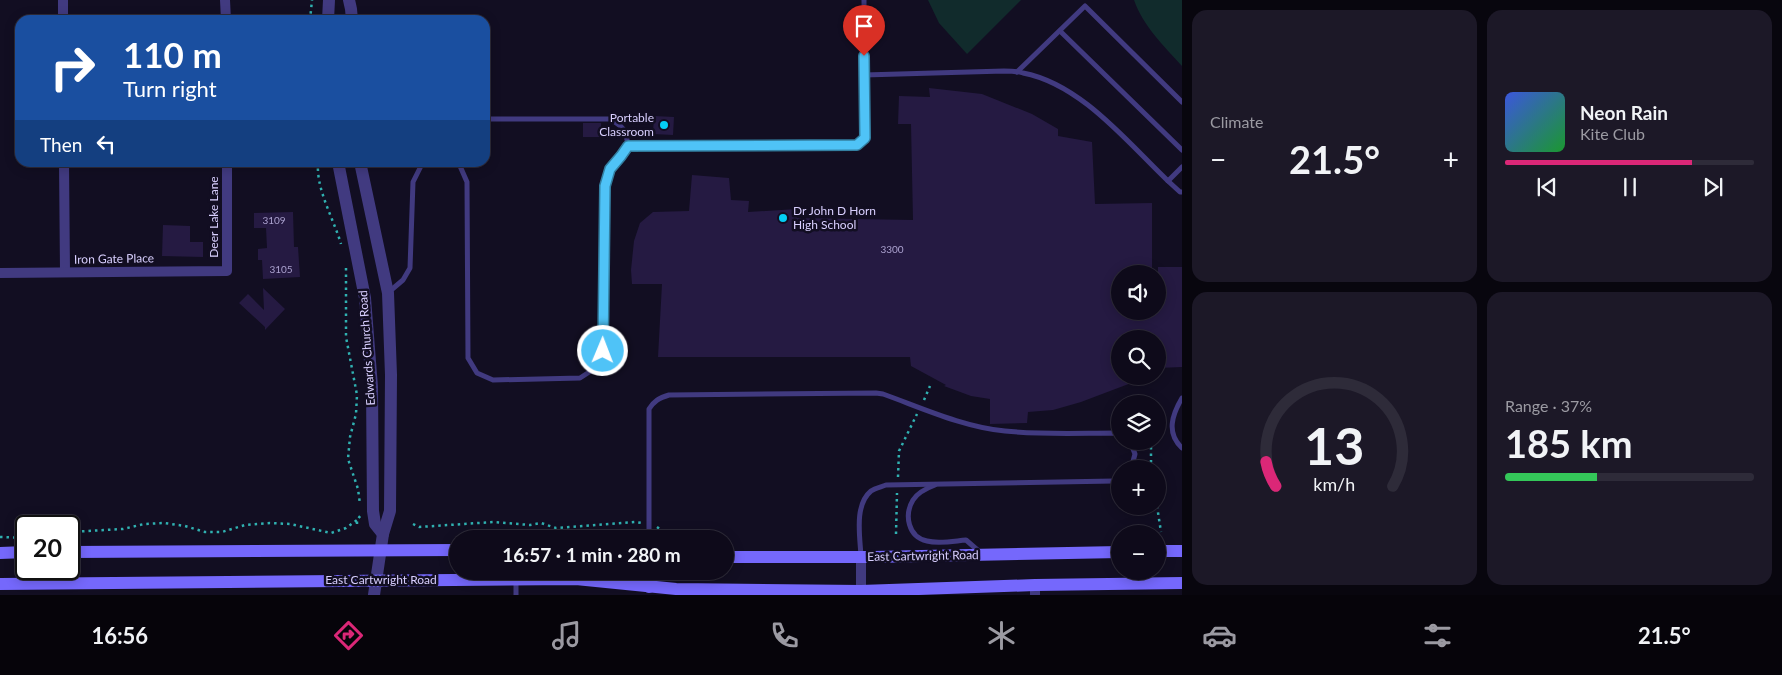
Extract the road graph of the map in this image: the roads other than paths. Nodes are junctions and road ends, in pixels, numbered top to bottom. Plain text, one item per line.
1 (63, 0) edge
2 (226, 0) edge
3 (329, 0) edge
4 (349, 0) edge
5 (864, 0) edge
6 (63, 15) edge
7 (226, 15) edge
8 (328, 15) edge
9 (352, 15) edge
10 (1060, 31) junction
11 (1017, 72) junction
12 (864, 75) junction
13 (1182, 102) edge
14 (490, 119) edge
15 (628, 146) junction
16 (1182, 150) edge
17 (64, 167) edge
18 (226, 167) edge
19 (339, 167) edge
20 (361, 167) edge
21 (420, 167) edge
22 (460, 167) edge
23 (1182, 167) edge
24 (1168, 181) junction
25 (1182, 192) edge
26 (227, 270) joint
27 (65, 272) junction
28 (0, 273) edge
29 (388, 293) junction
30 (1182, 398) edge
31 (1111, 433) edge
32 (1182, 448) edge
33 (1111, 481) edge
34 (939, 483) junction
35 (648, 530) edge
36 (383, 534) junction
37 (449, 550) edge
38 (381, 551) junction
39 (1166, 551) edge
40 (1182, 551) edge
41 (15, 552) edge
42 (80, 552) edge
43 (1111, 552) edge
44 (0, 553) edge
45 (983, 555) junction
46 (734, 557) edge
47 (861, 557) junction
48 (449, 579) edge
49 (376, 580) junction
50 (516, 580) edge
51 (585, 580) edge
52 (649, 580) edge
53 (1182, 583) edge
54 (0, 584) edge
55 (649, 587) junction
56 (1035, 590) edge
57 (861, 593) edge
58 (374, 595) edge
59 (516, 595) edge

1 - 6 street
2 - 7 street
3 - 8 street
4 - 9 street
5 - 12 lane
10 - 11 lane
10 - 13 lane
10 - 16 lane
11 - 12 lane
11 - 24 lane
12 - 15 lane
14 - 15 lane
15 - 22 lane
17 - 27 street
18 - 26 street, Deer Lake Lane
19 - 36 street, Edwards Church Road
20 - 29 street, Edwards Church Road
21 - 29 lane
23 - 24 lane
24 - 25 lane
26 - 27 street, Iron Gate Place
27 - 28 street, Iron Gate Place
29 - 36 street, Edwards Church Road
30 - 32 lane
31 - 35 lane
33 - 34 lane
34 - 45 lane
34 - 47 lane
36 - 38 street, Edwards Church Road
37 - 38 main road
38 - 42 main road
38 - 49 street, Edwards Church Road
39 - 40 main road
41 - 44 main road
43 - 45 main road, East Cartwright Road
45 - 47 main road, East Cartwright Road
46 - 47 main road, East Cartwright Road
47 - 57 street
48 - 49 main road, East Cartwright Road
49 - 54 main road, East Cartwright Road
49 - 58 street, Edwards Church Road
50 - 59 lane
51 - 55 main road, East Cartwright Road
52 - 55 main road
53 - 56 main road, East Cartwright Road
55 - 57 main road, East Cartwright Road
56 - 57 main road, East Cartwright Road

